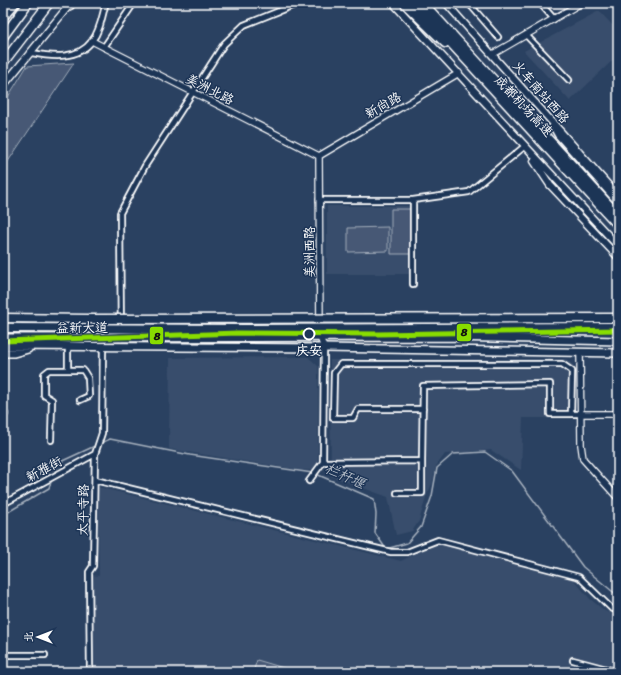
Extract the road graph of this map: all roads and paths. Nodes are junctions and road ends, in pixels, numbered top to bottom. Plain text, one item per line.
1 (15, 3) edge
2 (28, 3) edge
3 (49, 3) edge
4 (104, 3) edge
5 (134, 3) edge
6 (299, 3) edge
7 (393, 3) edge
8 (404, 3) edge
9 (414, 3) edge
10 (423, 3) edge
11 (428, 3) edge
12 (446, 3) edge
13 (468, 3) edge
14 (478, 3) edge
15 (540, 3) edge
16 (581, 3) edge
17 (71, 4) edge
18 (473, 8) junction
19 (3, 18) edge
20 (554, 19) junction
21 (452, 34) junction
22 (526, 35) junction
23 (3, 37) edge
24 (498, 37) dead end
25 (92, 41) junction
26 (104, 47) junction
27 (32, 53) junction
28 (493, 54) junction
29 (8, 56) junction
30 (3, 63) edge
31 (3, 70) edge
32 (458, 73) junction
33 (483, 79) junction
34 (569, 80) dead end
35 (3, 86) edge
36 (194, 93) junction
37 (546, 114) junction
38 (525, 146) junction
39 (318, 156) junction
40 (618, 196) edge
41 (319, 200) junction
42 (413, 200) junction
43 (618, 202) edge
44 (613, 213) edge
45 (618, 225) edge
46 (618, 246) edge
47 (618, 257) edge
48 (413, 284) dead end
49 (3, 318) edge
50 (618, 318) edge
51 (618, 327) edge
52 (3, 328) edge
53 (3, 334) edge
54 (320, 337) junction
55 (3, 338) edge
56 (121, 338) junction
57 (38, 339) junction
58 (618, 341) edge
59 (3, 346) edge
60 (37, 347) junction
61 (68, 347) junction
62 (103, 347) junction
63 (324, 348) junction
64 (3, 352) edge
65 (580, 352) junction
66 (618, 353) edge
67 (68, 370) junction
68 (80, 400) dead end
69 (423, 409) junction
70 (571, 414) junction
71 (581, 414) junction
72 (618, 414) edge
73 (51, 440) dead end
74 (95, 454) junction
75 (422, 461) junction
76 (323, 462) junction
77 (95, 480) junction
78 (309, 481) dead end
79 (397, 493) dead end
80 (618, 498) edge
81 (3, 504) edge
82 (618, 611) edge
83 (3, 654) edge
84 (45, 655) dead end
85 (573, 660) dead end
86 (90, 672) edge
87 (618, 672) edge

1 - 19 highway
2 - 23 highway
3 - 29 highway
4 - 25 street
5 - 26 street
6 - 36 street
7 - 32 main road
8 - 33 highway
9 - 33 highway, 成都机场高速
10 - 21 highway, 成都机场高速
11 - 21 highway
12 - 28 main road, 火车南站西路
13 - 18 street
14 - 18 street
15 - 20 street
16 - 20 street
17 - 27 main road
18 - 24 street
20 - 22 street
21 - 44 highway, 成都机场高速
22 - 28 street
22 - 34 street
25 - 26 street, 美洲北路
25 - 27 street
26 - 36 street, 美洲北路
27 - 35 main road
28 - 37 main road, 火车南站西路
29 - 30 highway
29 - 31 highway
32 - 38 main road
32 - 39 street, 新尚路
33 - 44 highway, 成都机场高速
36 - 39 street, 美洲北路
36 - 56 street
37 - 40 main road, 火车南站西路
37 - 43 main road
38 - 42 street
38 - 46 main road
38 - 47 main road
39 - 41 street, 美洲西路
41 - 42 street
41 - 54 street, 美洲西路
42 - 48 street
44 - 45 highway, 成都机场高速
49 - 50 highway, bridge
51 - 52 highway, bridge
53 - 57 main road
54 - 56 main road, 益新大道
54 - 58 main road, 益新大道
54 - 63 street, 美洲西路
55 - 57 main road, 益新大道
56 - 57 main road, 益新大道
59 - 60 main road, 益新大道
60 - 61 main road, 益新大道
60 - 64 main road
61 - 62 main road, 益新大道
61 - 67 street
62 - 63 main road, 益新大道
62 - 74 street, 太平寺路
63 - 65 main road, 益新大道
63 - 76 street
65 - 66 main road, 益新大道
65 - 71 street
67 - 68 street
67 - 73 street
69 - 70 street
69 - 70 street
69 - 75 street
70 - 71 street
71 - 72 street
71 - 80 street
74 - 77 street, 太平寺路
74 - 81 street, 新雅街
75 - 76 street
75 - 79 street
76 - 78 street
77 - 82 street
77 - 86 street, 太平寺路
83 - 84 street
85 - 87 street

